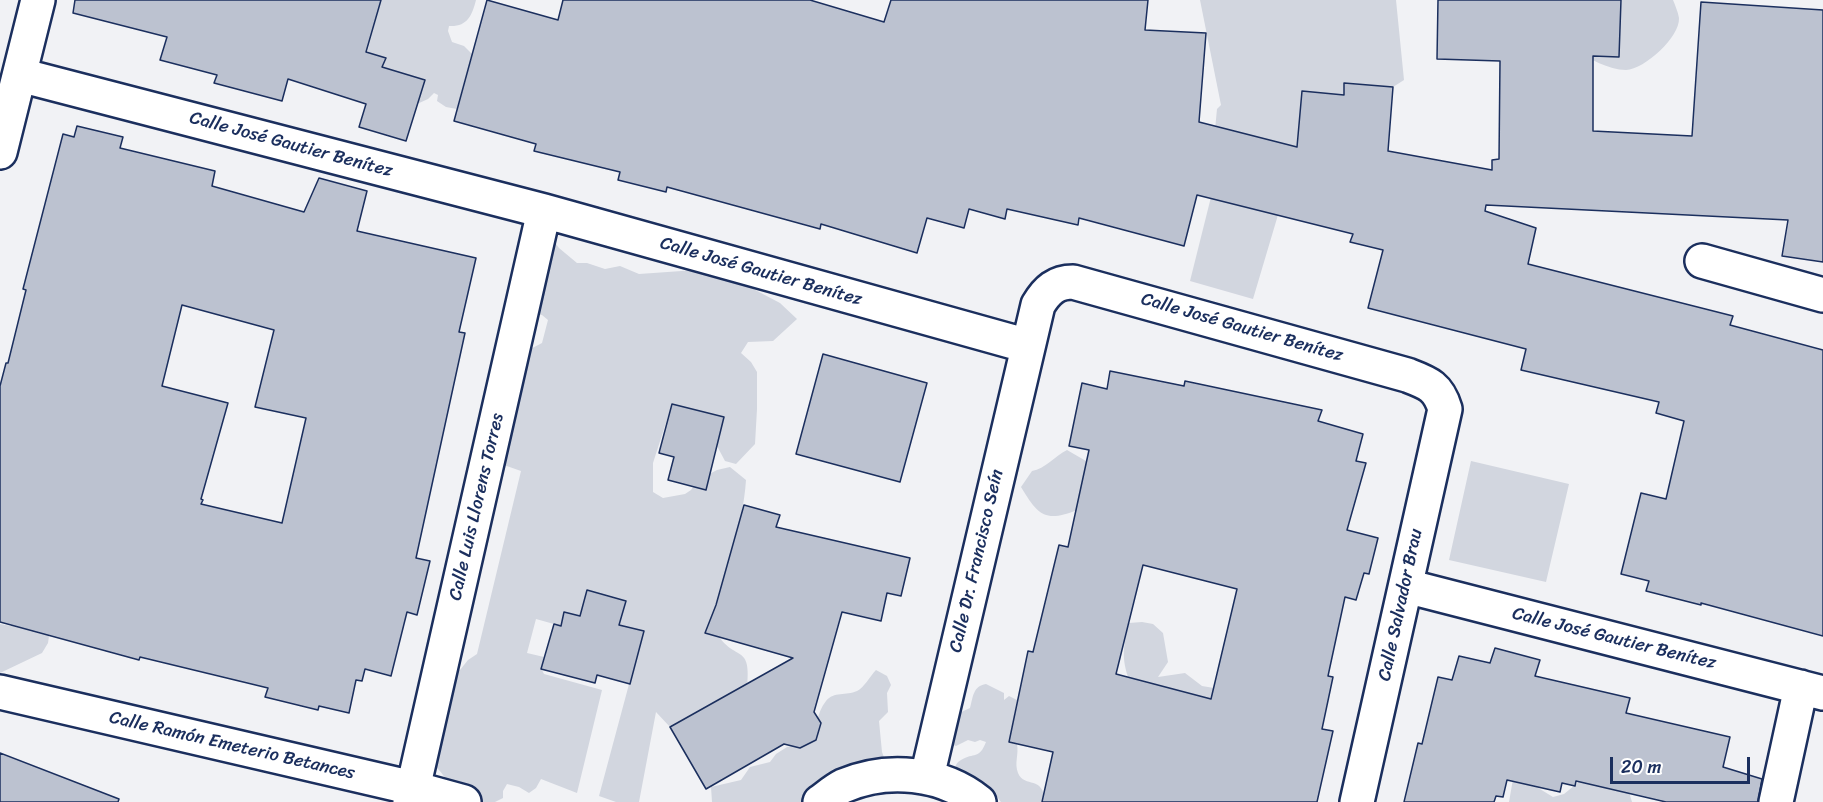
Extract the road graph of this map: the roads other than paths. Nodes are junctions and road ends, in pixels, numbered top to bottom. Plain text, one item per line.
1 (39, 0) edge
2 (20, 75) junction
3 (0, 152) edge
4 (544, 211) junction
5 (1702, 261) dead end
6 (1823, 295) edge
7 (1028, 346) junction
8 (1445, 409) joint
9 (1406, 586) junction
10 (1812, 690) edge
11 (0, 692) edge
12 (927, 777) junction
13 (412, 795) edge
14 (464, 802) edge
15 (820, 802) edge
16 (979, 802) edge
17 (1357, 802) edge
18 (1776, 802) edge

1 - 2 street
2 - 3 street
2 - 4 street, Calle José Gautier Benítez
4 - 7 street, Calle José Gautier Benítez
4 - 13 street, Calle Luis Llorens Torres
5 - 6 street
7 - 8 street, Calle José Gautier Benítez
7 - 12 street, Calle Dr. Francisco Seín
8 - 9 street, Calle Salvador Brau
9 - 10 street, Calle José Gautier Benítez
9 - 17 street, Calle Salvador Brau
10 - 18 street
11 - 13 street, Calle Ramón Emeterio Betances
12 - 15 street
12 - 16 street
13 - 14 street, Calle Ramón Emeterio Betances

